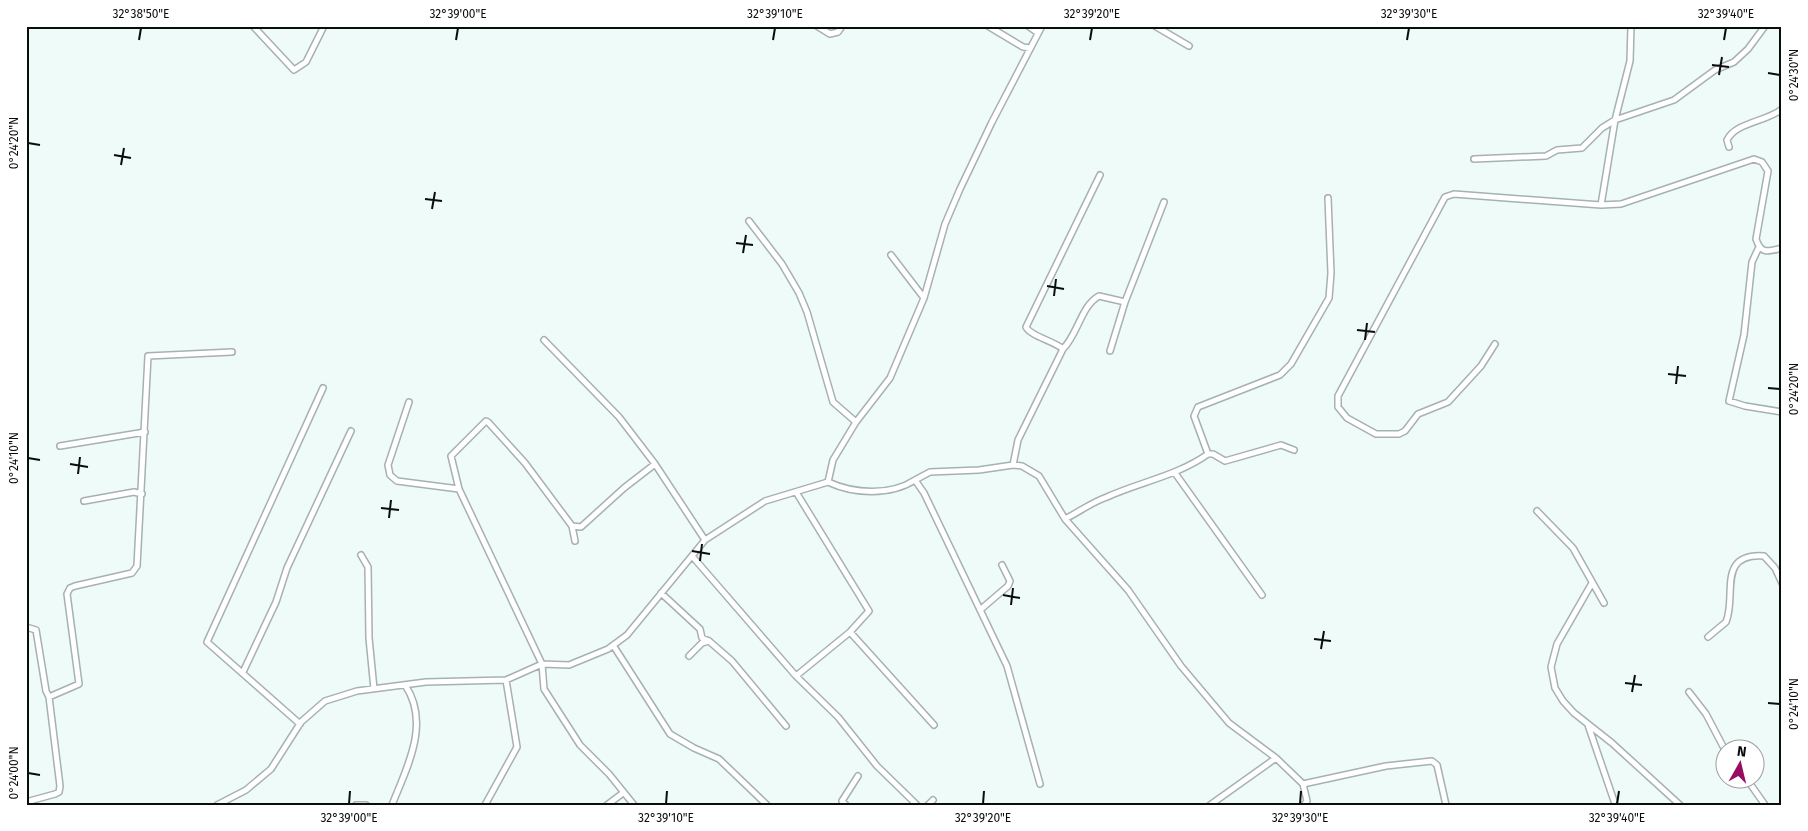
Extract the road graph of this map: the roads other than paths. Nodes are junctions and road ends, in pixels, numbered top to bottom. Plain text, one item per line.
1 (254, 26) edge
2 (324, 26) edge
3 (817, 26) edge
4 (842, 26) edge
5 (988, 26) edge
6 (1028, 26) edge
7 (1042, 26) edge
8 (1156, 26) edge
9 (1631, 26) edge
10 (1765, 26) edge
11 (1038, 33) junction
12 (1189, 46) dead end
13 (1030, 48) junction
14 (1782, 109) edge
15 (1615, 120) junction
16 (1729, 147) dead end
17 (1474, 158) dead end
18 (1100, 175) dead end
19 (1328, 198) dead end
20 (1164, 202) dead end
21 (1601, 205) junction
22 (749, 221) dead end
23 (1759, 247) junction
24 (1782, 248) edge
25 (891, 254) dead end
26 (924, 298) junction
27 (1125, 302) junction
28 (544, 340) dead end
29 (1495, 344) dead end
30 (1063, 349) junction
31 (1110, 351) dead end
32 (232, 352) dead end
33 (323, 388) dead end
34 (409, 402) dead end
35 (1782, 412) edge
36 (856, 422) junction
37 (351, 431) dead end
38 (145, 432) junction
39 (60, 446) dead end
40 (1294, 450) dead end
41 (1208, 454) junction
42 (655, 464) junction
43 (1013, 465) junction
44 (1175, 473) junction
45 (916, 480) junction
46 (828, 482) junction
47 (459, 489) junction
48 (796, 492) junction
49 (142, 494) junction
50 (84, 502) dead end
51 (1537, 511) dead end
52 (1065, 519) junction
53 (572, 526) junction
54 (705, 540) junction
55 (575, 541) dead end
56 (361, 555) dead end
57 (692, 556) junction
58 (1002, 564) dead end
59 (1592, 583) junction
60 (1782, 583) edge
61 (661, 593) junction
62 (1262, 595) dead end
63 (1604, 603) dead end
64 (980, 610) junction
65 (26, 627) edge
66 (850, 632) junction
67 (1708, 637) dead end
68 (709, 641) junction
69 (613, 645) junction
70 (689, 656) dead end
71 (542, 664) junction
72 (243, 672) junction
73 (796, 676) junction
74 (506, 680) junction
75 (405, 685) junction
76 (374, 689) junction
77 (1689, 692) dead end
78 (49, 697) junction
79 (300, 724) junction
80 (1588, 724) junction
81 (934, 725) dead end
82 (786, 726) dead end
83 (1719, 738) edge
84 (1276, 758) junction
85 (858, 776) dead end
86 (1040, 784) dead end
87 (1303, 784) junction
88 (1753, 788) edge
89 (624, 793) junction
90 (933, 800) dead end
91 (1614, 801) dead end
92 (26, 802) edge
93 (217, 805) edge
94 (356, 805) edge
95 (366, 805) edge
96 (392, 805) edge
97 (484, 805) edge
98 (607, 805) edge
99 (634, 805) edge
100 (767, 805) edge
101 (846, 805) edge
102 (917, 805) edge
103 (928, 805) edge
104 (1210, 805) edge
105 (1304, 805) edge
106 (1446, 805) edge
107 (1680, 805) edge
108 (1766, 805) edge

1 - 2 street
3 - 4 street
5 - 13 street
6 - 11 street
7 - 11 street
8 - 12 street
9 - 15 street
10 - 15 street
11 - 13 street
13 - 26 street
14 - 16 street
15 - 17 street
15 - 21 street
18 - 30 street
19 - 41 street
20 - 27 street
21 - 23 street
21 - 29 street
22 - 36 street
23 - 24 street
23 - 35 street
25 - 26 street
26 - 36 street
27 - 30 street
27 - 31 street
28 - 42 street
30 - 43 street
32 - 38 street
33 - 72 street
34 - 47 street
36 - 46 street
37 - 72 street
38 - 39 street
38 - 49 street
40 - 41 street
41 - 44 street
42 - 53 street
42 - 54 street
43 - 45 street
43 - 52 street
44 - 52 street
44 - 62 street
45 - 46 street
45 - 64 street
46 - 48 street
47 - 53 street
47 - 71 street
48 - 54 street
48 - 66 street
49 - 50 street
49 - 78 street
51 - 59 street
52 - 84 street
53 - 55 street
54 - 57 street
56 - 76 street
57 - 61 street
57 - 73 street
58 - 64 street
59 - 63 street
59 - 80 street
60 - 67 street
61 - 68 street
61 - 69 street
64 - 86 street
65 - 78 street
66 - 73 street
66 - 81 street
68 - 70 street
68 - 82 street
69 - 71 street
69 - 100 street
71 - 74 street
71 - 89 street
72 - 79 street
73 - 102 street
74 - 75 street
74 - 97 street
75 - 76 street
75 - 96 street
76 - 79 street
77 - 83 street
78 - 92 street
79 - 93 street
80 - 91 street
80 - 107 street
84 - 87 street
84 - 104 street
85 - 101 street
87 - 105 street
87 - 106 street
88 - 108 street
89 - 98 street
89 - 99 street
90 - 103 street
94 - 95 street

